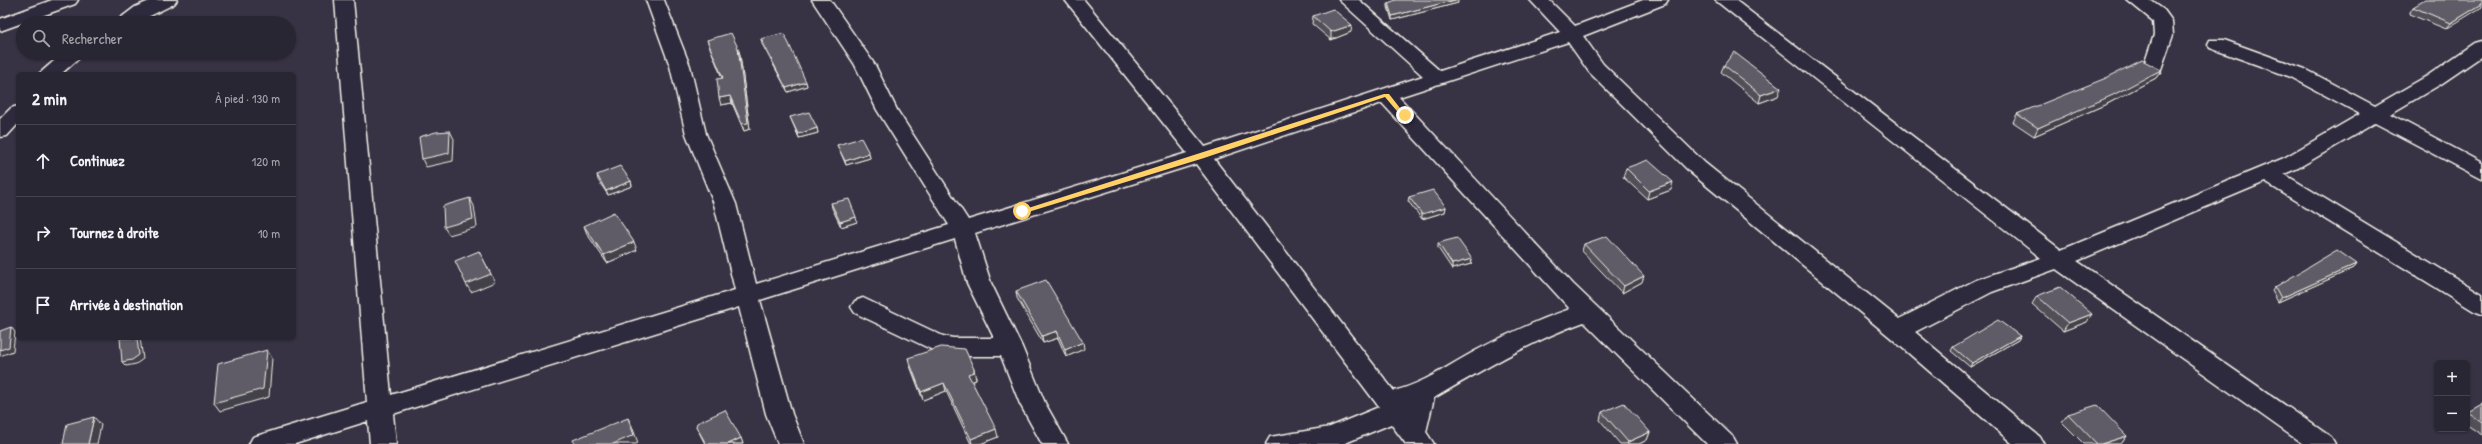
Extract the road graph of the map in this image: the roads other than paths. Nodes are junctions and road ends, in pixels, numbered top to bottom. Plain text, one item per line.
1 (69, 0) edge
2 (168, 0) edge
3 (344, 0) edge
4 (655, 0) edge
5 (821, 0) edge
6 (1074, 0) edge
7 (1348, 0) edge
8 (1539, 0) edge
9 (1659, 0) edge
10 (1724, 0) edge
11 (2136, 0) edge
12 (25, 16) edge
13 (134, 16) edge
14 (16, 19) edge
15 (0, 25) edge
16 (1572, 34) junction
17 (2217, 44) dead end
18 (2482, 47) edge
19 (66, 60) edge
20 (2153, 68) edge
21 (51, 72) edge
22 (1437, 78) junction
23 (1386, 95) junction
24 (2375, 113) junction
25 (16, 114) edge
26 (0, 131) edge
27 (1201, 156) junction
28 (2482, 172) edge
29 (2268, 174) junction
30 (963, 229) junction
31 (2058, 260) junction
32 (748, 295) junction
33 (2482, 305) edge
34 (863, 307) dead end
35 (1588, 312) junction
36 (1898, 331) junction
37 (1010, 347) junction
38 (1423, 393) junction
39 (1392, 407) junction
40 (380, 408) junction
41 (1417, 439) edge
42 (262, 444) edge
43 (384, 444) edge
44 (791, 444) edge
45 (1055, 444) edge
46 (1279, 444) edge
47 (1724, 444) edge
48 (2031, 444) edge
49 (2322, 444) edge

1 - 12 street
2 - 13 street
3 - 40 street
4 - 32 street
5 - 30 street
6 - 27 street
7 - 22 street
8 - 16 street
9 - 16 street
10 - 31 street
11 - 20 street
14 - 15 street
16 - 22 street
16 - 36 street
17 - 24 street
18 - 24 street
19 - 21 street
22 - 23 street
23 - 27 street
23 - 35 street
24 - 28 street
24 - 29 street
25 - 26 street
27 - 30 street
27 - 39 street
29 - 31 street
29 - 33 street
30 - 32 street
30 - 37 street
31 - 36 street
31 - 49 street
32 - 40 street
32 - 44 street
34 - 37 street
35 - 38 street
35 - 47 street
36 - 48 street
37 - 45 street
38 - 39 street
38 - 41 street
39 - 41 street
39 - 46 street
40 - 42 street
40 - 43 street

